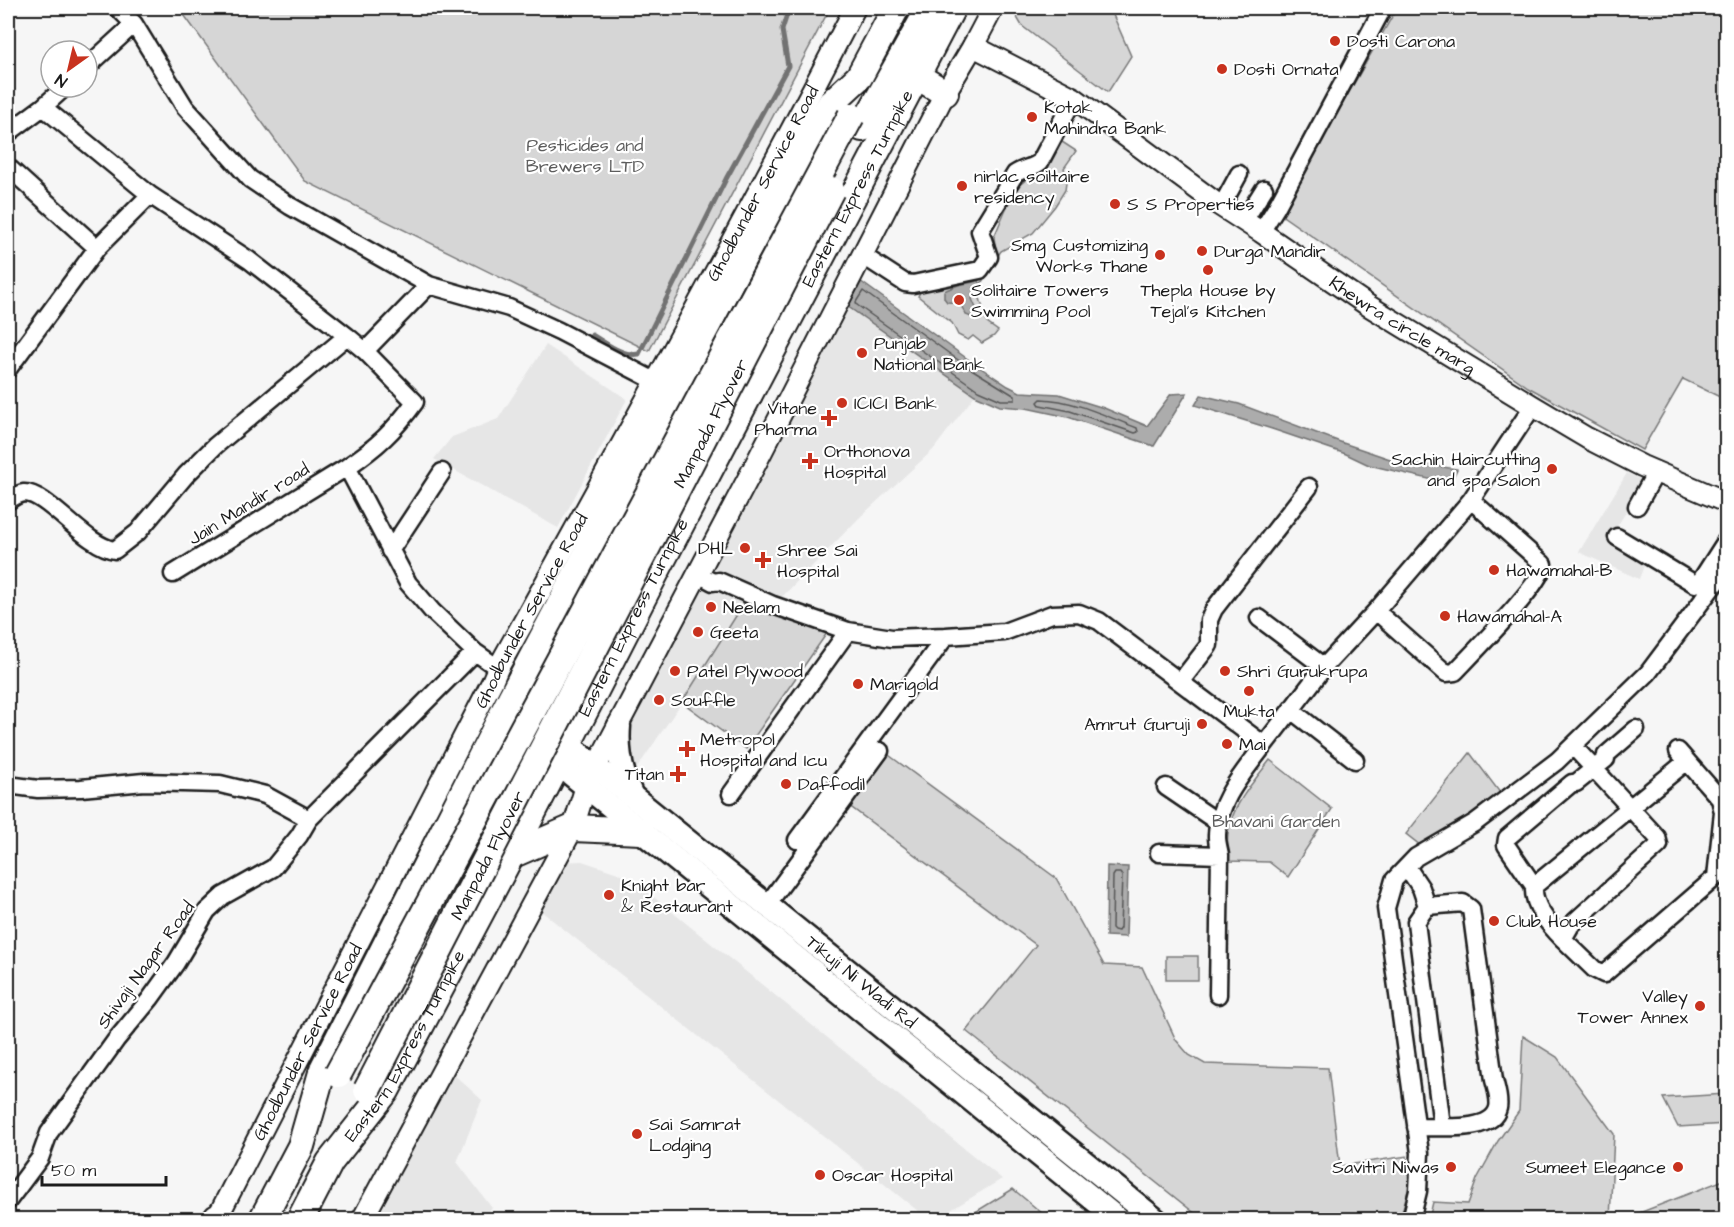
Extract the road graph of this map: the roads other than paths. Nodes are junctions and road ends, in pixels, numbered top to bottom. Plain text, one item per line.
1 (118, 8) edge
2 (855, 8) edge
3 (896, 8) edge
4 (930, 8) edge
5 (952, 8) edge
6 (993, 8) edge
7 (1383, 8) edge
8 (134, 24) junction
9 (973, 46) junction
10 (99, 56) edge
11 (917, 76) junction
12 (859, 77) junction
13 (945, 93) junction
14 (1074, 98) junction
15 (51, 99) edge
16 (42, 107) junction
17 (857, 122) junction
18 (8, 133) edge
19 (8, 167) edge
20 (1239, 174) dead end
21 (1263, 189) dead end
22 (770, 190) junction
23 (150, 195) junction
24 (1221, 207) junction
25 (1244, 221) junction
26 (1261, 232) junction
27 (97, 248) junction
28 (862, 255) junction
29 (429, 285) junction
30 (347, 336) junction
31 (365, 351) junction
32 (8, 369) edge
33 (657, 382) junction
34 (1533, 406) junction
35 (346, 467) junction
36 (442, 472) dead end
37 (1656, 472) junction
38 (1309, 487) dead end
39 (1471, 500) junction
40 (8, 501) edge
41 (1726, 502) edge
42 (1636, 506) dead end
43 (598, 532) junction
44 (1617, 537) dead end
45 (1726, 541) edge
46 (390, 551) junction
47 (660, 564) junction
48 (1726, 569) edge
49 (699, 571) junction
50 (173, 574) dead end
51 (1376, 611) junction
52 (1259, 618) dead end
53 (848, 631) junction
54 (946, 636) junction
55 (475, 652) junction
56 (1324, 667) junction
57 (498, 668) junction
58 (1181, 681) junction
59 (506, 708) junction
60 (1291, 710) junction
61 (619, 726) junction
62 (1636, 729) dead end
63 (1264, 745) junction
64 (1573, 746) junction
65 (880, 750) dead end
66 (563, 754) junction
67 (1355, 760) dead end
68 (1594, 769) junction
69 (591, 777) junction
70 (8, 785) edge
71 (1166, 787) dead end
72 (731, 794) dead end
73 (633, 797) junction
74 (1631, 808) junction
75 (309, 819) junction
76 (1219, 823) junction
77 (573, 828) junction
78 (641, 831) junction
79 (797, 840) dead end
80 (1159, 853) dead end
81 (511, 855) junction
82 (1220, 855) junction
83 (1407, 867) junction
84 (1534, 886) junction
85 (767, 905) junction
86 (1427, 906) junction
87 (1563, 939) junction
88 (1218, 995) dead end
89 (1442, 1126) junction
90 (1416, 1127) junction
91 (301, 1146) junction
92 (330, 1162) junction
93 (8, 1201) edge
94 (218, 1219) edge
95 (262, 1220) edge
96 (300, 1220) edge
97 (362, 1220) edge
98 (1119, 1220) edge
99 (1155, 1220) edge
100 (1411, 1220) edge

1 - 8 street
2 - 22 street, Ghodbunder Service Road
3 - 12 main road
4 - 17 main road, Manpada Flyover
5 - 11 main road, Eastern Express Turnpike
6 - 9 street
7 - 26 street
8 - 10 street
8 - 29 street
9 - 13 street
9 - 14 street, Khewra circle marg
11 - 13 main road
11 - 47 main road, Eastern Express Turnpike
12 - 17 main road, Manpada Flyover
12 - 22 main road
13 - 28 street
14 - 24 street, Khewra circle marg
14 - 28 street
15 - 16 street
16 - 18 street
16 - 23 street
17 - 91 main road, Manpada Flyover, bridge
17 - 92 main road, Manpada Flyover, bridge
19 - 27 street
20 - 24 street
21 - 25 street
22 - 33 street, Ghodbunder Service Road
22 - 43 main road
23 - 27 street
23 - 30 street
24 - 25 street, Khewra circle marg
25 - 26 street, Khewra circle marg
26 - 34 street, Khewra circle marg
27 - 32 street
28 - 49 street
29 - 31 street
29 - 33 street
30 - 31 street
30 - 40 street
31 - 35 street, Jain Mandir road
33 - 57 street, Ghodbunder Service Road
34 - 37 street, Khewra circle marg
34 - 39 street
35 - 46 street
35 - 50 street, Jain Mandir road
36 - 46 street
37 - 41 street, Khewra circle marg
37 - 42 street
38 - 58 street
39 - 51 street
39 - 51 street
43 - 47 main road
43 - 59 main road
44 - 45 street
46 - 55 street
47 - 66 main road, Eastern Express Turnpike
48 - 64 street
49 - 53 street
49 - 61 street
51 - 56 street
52 - 56 street
53 - 54 street
53 - 72 street
54 - 58 street
54 - 79 street
55 - 57 street
55 - 75 street, Shivaji Nagar Road
56 - 60 street
57 - 94 street, Ghodbunder Service Road
58 - 63 street
59 - 66 main road, Tikuji Ni Wadi Rd
59 - 91 main road
60 - 63 street
60 - 67 street
61 - 69 street
61 - 73 main road
62 - 68 street
63 - 76 street
64 - 68 street
64 - 83 street
65 - 85 street
66 - 69 main road, Tikuji Ni Wadi Rd
66 - 81 main road, Eastern Express Turnpike
68 - 74 street
68 - 84 street
69 - 73 main road, Tikuji Ni Wadi Rd
69 - 77 street
69 - 78 main road, Tikuji Ni Wadi Rd
70 - 75 street
71 - 76 street
73 - 85 main road, Tikuji Ni Wadi Rd
74 - 84 street
74 - 87 street
74 - 87 street
75 - 93 street, Shivaji Nagar Road
76 - 82 street
77 - 78 main road
77 - 81 main road
77 - 97 street
78 - 98 main road, Tikuji Ni Wadi Rd
80 - 82 street
81 - 92 main road, Eastern Express Turnpike
82 - 88 street
83 - 86 street
83 - 90 street
84 - 87 street
85 - 99 main road, Tikuji Ni Wadi Rd
86 - 89 street
86 - 89 street
89 - 90 street
90 - 100 street
91 - 95 main road
92 - 96 main road, Eastern Express Turnpike

